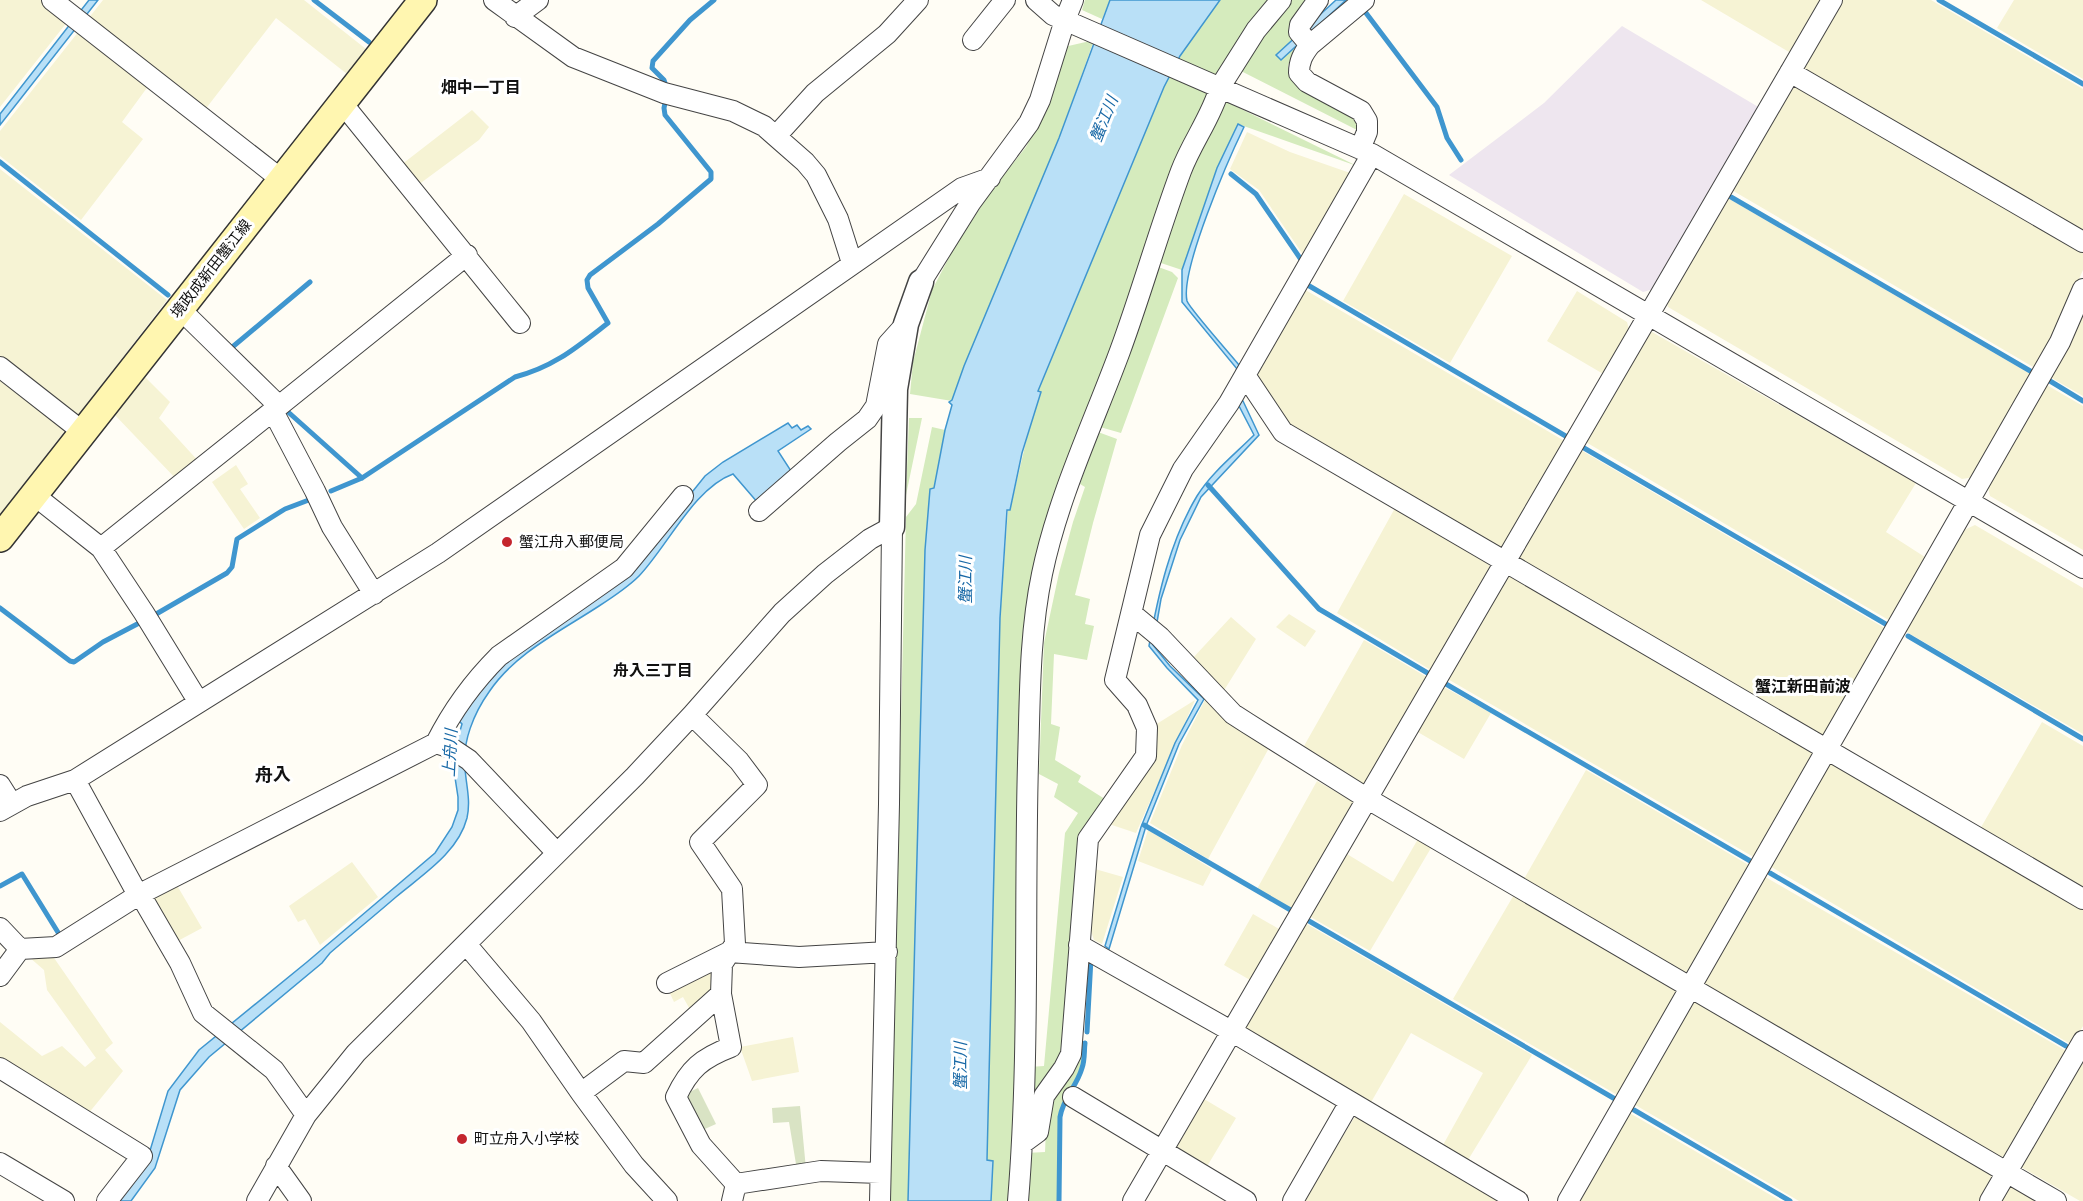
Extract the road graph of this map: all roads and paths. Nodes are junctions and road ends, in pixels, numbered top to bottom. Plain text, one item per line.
1 (52, 0) edge
2 (423, 0) edge
3 (494, 0) edge
4 (538, 0) edge
5 (918, 0) edge
6 (1005, 0) edge
7 (1036, 0) edge
8 (1074, 0) edge
9 (1281, 0) edge
10 (1318, 0) edge
11 (1364, 0) edge
12 (1832, 0) edge
13 (515, 17) junction
14 (1071, 23) junction
15 (1305, 39) junction
16 (973, 40) dead end
17 (1790, 72) junction
18 (1217, 86) junction
19 (342, 103) junction
20 (776, 136) junction
21 (1366, 152) junction
22 (990, 178) junction
23 (282, 180) junction
24 (2083, 242) edge
25 (467, 255) junction
26 (852, 263) junction
27 (921, 282) joint
28 (2083, 289) edge
29 (180, 309) junction
30 (1648, 314) junction
31 (520, 323) dead end
32 (906, 324) junction
33 (0, 367) edge
34 (1245, 375) junction
35 (276, 409) junction
36 (83, 432) junction
37 (34, 495) junction
38 (683, 496) dead end
39 (1969, 501) junction
40 (759, 511) dead end
41 (892, 527) junction
42 (0, 538) edge
43 (101, 548) junction
44 (1505, 562) junction
45 (2083, 568) edge
46 (374, 594) junction
47 (1131, 613) junction
48 (198, 701) junction
49 (692, 715) junction
50 (443, 745) junction
51 (1827, 749) junction
52 (75, 780) junction
53 (0, 785) edge
54 (1368, 799) junction
55 (6, 808) edge
56 (557, 853) junction
57 (139, 894) junction
58 (2083, 898) edge
59 (0, 928) edge
60 (466, 944) junction
61 (1079, 945) junction
62 (20, 949) junction
63 (729, 952) junction
64 (887, 952) junction
65 (0, 976) edge
66 (667, 983) dead end
67 (1690, 987) junction
68 (721, 994) junction
69 (1231, 1031) junction
70 (2083, 1041) edge
71 (0, 1068) edge
72 (580, 1093) junction
73 (1073, 1097) dead end
74 (1350, 1102) junction
75 (306, 1115) junction
76 (1023, 1143) junction
77 (1162, 1151) junction
78 (0, 1163) edge
79 (276, 1166) junction
80 (2007, 1172) junction
81 (880, 1173) junction
82 (734, 1192) edge
83 (64, 1201) edge
84 (107, 1201) edge
85 (257, 1201) edge
86 (301, 1201) edge
87 (668, 1201) edge
88 (880, 1201) edge
89 (1018, 1201) edge
90 (1133, 1201) edge
91 (1246, 1201) edge
92 (1293, 1201) edge
93 (1518, 1201) edge
94 (1568, 1201) edge
95 (1990, 1201) edge
96 (2056, 1201) edge

1 - 23 street
2 - 19 main road, 境政成新田蟹江線
3 - 13 street
4 - 13 street
5 - 20 street
6 - 16 street
7 - 14 street
8 - 14 street
9 - 18 street
10 - 15 street
11 - 15 street
12 - 17 street
13 - 20 street
14 - 18 street
14 - 22 street
15 - 21 street
17 - 24 street
17 - 30 street
18 - 21 street
18 - 76 street
19 - 23 main road, 境政成新田蟹江線
19 - 25 street
20 - 26 street
21 - 30 street
21 - 34 street
22 - 26 street
22 - 27 street
23 - 29 main road, 境政成新田蟹江線
25 - 31 street
25 - 35 street
26 - 46 street
27 - 32 street
28 - 39 street
29 - 35 street
29 - 36 main road, 境政成新田蟹江線
30 - 39 street
30 - 44 street
32 - 40 street
32 - 41 street
33 - 36 street
34 - 44 street
34 - 47 street
35 - 43 street
35 - 46 street
36 - 37 main road, 境政成新田蟹江線
37 - 42 main road, 境政成新田蟹江線
37 - 43 street
38 - 50 street
39 - 45 street
39 - 51 street
41 - 49 street
41 - 64 street
43 - 48 street
44 - 51 street
44 - 54 street
46 - 48 street
47 - 54 street
47 - 61 street
48 - 52 street
49 - 56 street
49 - 63 street
50 - 56 street
50 - 57 street
51 - 58 street
51 - 67 street
52 - 55 street
52 - 57 street
53 - 55 street
54 - 67 street
54 - 69 street
56 - 60 street
57 - 62 street
57 - 75 street
59 - 62 street
60 - 72 street
60 - 75 street
61 - 69 street
61 - 76 street
62 - 65 street
63 - 64 street
63 - 66 street
63 - 68 street
64 - 81 street
67 - 80 street
67 - 94 street
68 - 72 street
68 - 82 street
69 - 74 street
69 - 77 street
70 - 80 street
71 - 84 street
72 - 87 street
73 - 77 street
74 - 92 street
74 - 93 street
75 - 79 street
76 - 89 street
77 - 90 street
77 - 91 street
78 - 83 street
79 - 85 street
79 - 86 street
80 - 95 street
80 - 96 street
81 - 82 street
81 - 88 street

